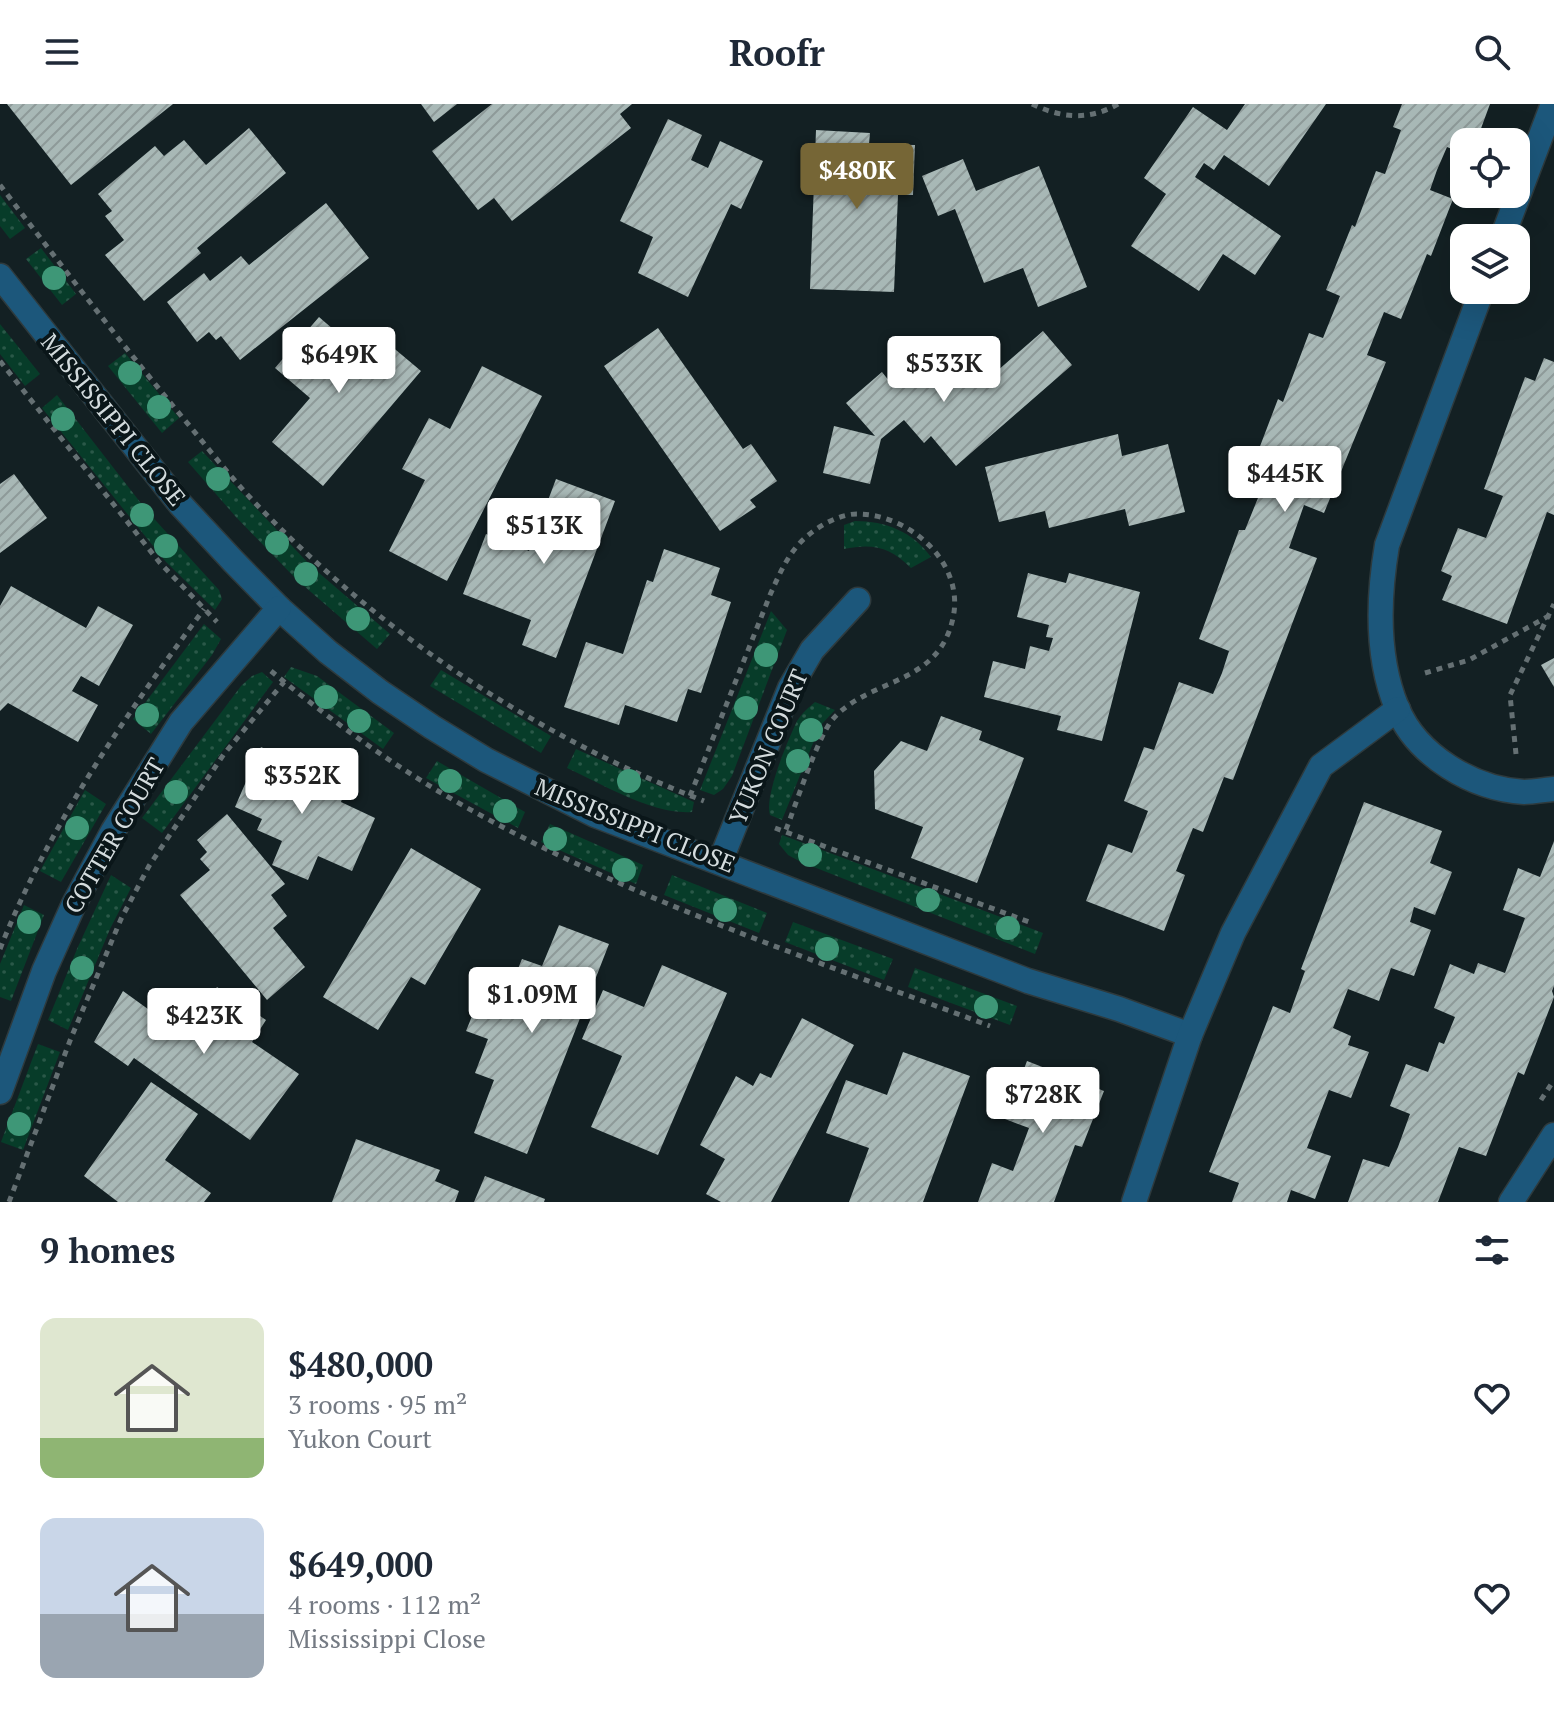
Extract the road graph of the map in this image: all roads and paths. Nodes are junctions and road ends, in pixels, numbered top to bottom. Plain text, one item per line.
1 (1032, 104) edge
2 (1118, 104) edge
3 (1553, 104) edge
4 (1547, 138) edge
5 (0, 185) edge
6 (1508, 224) edge
7 (0, 276) edge
8 (1477, 304) edge
9 (0, 361) edge
10 (858, 600) dead end
11 (1554, 604) edge
12 (279, 608) junction
13 (1554, 613) edge
14 (1547, 618) junction
15 (1416, 675) dead end
16 (1398, 709) junction
17 (1525, 760) dead end
18 (1554, 789) edge
19 (709, 803) dead end
20 (785, 832) dead end
21 (720, 862) junction
22 (1029, 922) dead end
23 (0, 949) edge
24 (990, 1026) dead end
25 (1190, 1035) junction
26 (0, 1092) edge
27 (1554, 1135) edge
28 (9, 1202) edge
29 (1134, 1202) edge
30 (1511, 1202) edge

1 - 2 path
3 - 4 street
4 - 6 street
5 - 19 path
7 - 12 street, MISSISSIPPI CLOSE
8 - 16 street
9 - 23 path
10 - 21 street, YUKON COURT
11 - 14 path
12 - 21 street, MISSISSIPPI CLOSE
12 - 26 street, COTTER COURT
13 - 14 path
14 - 15 path
14 - 17 path
16 - 18 street
16 - 25 street
20 - 22 path
21 - 25 street, MISSISSIPPI CLOSE
24 - 28 path
25 - 29 street
27 - 30 street

